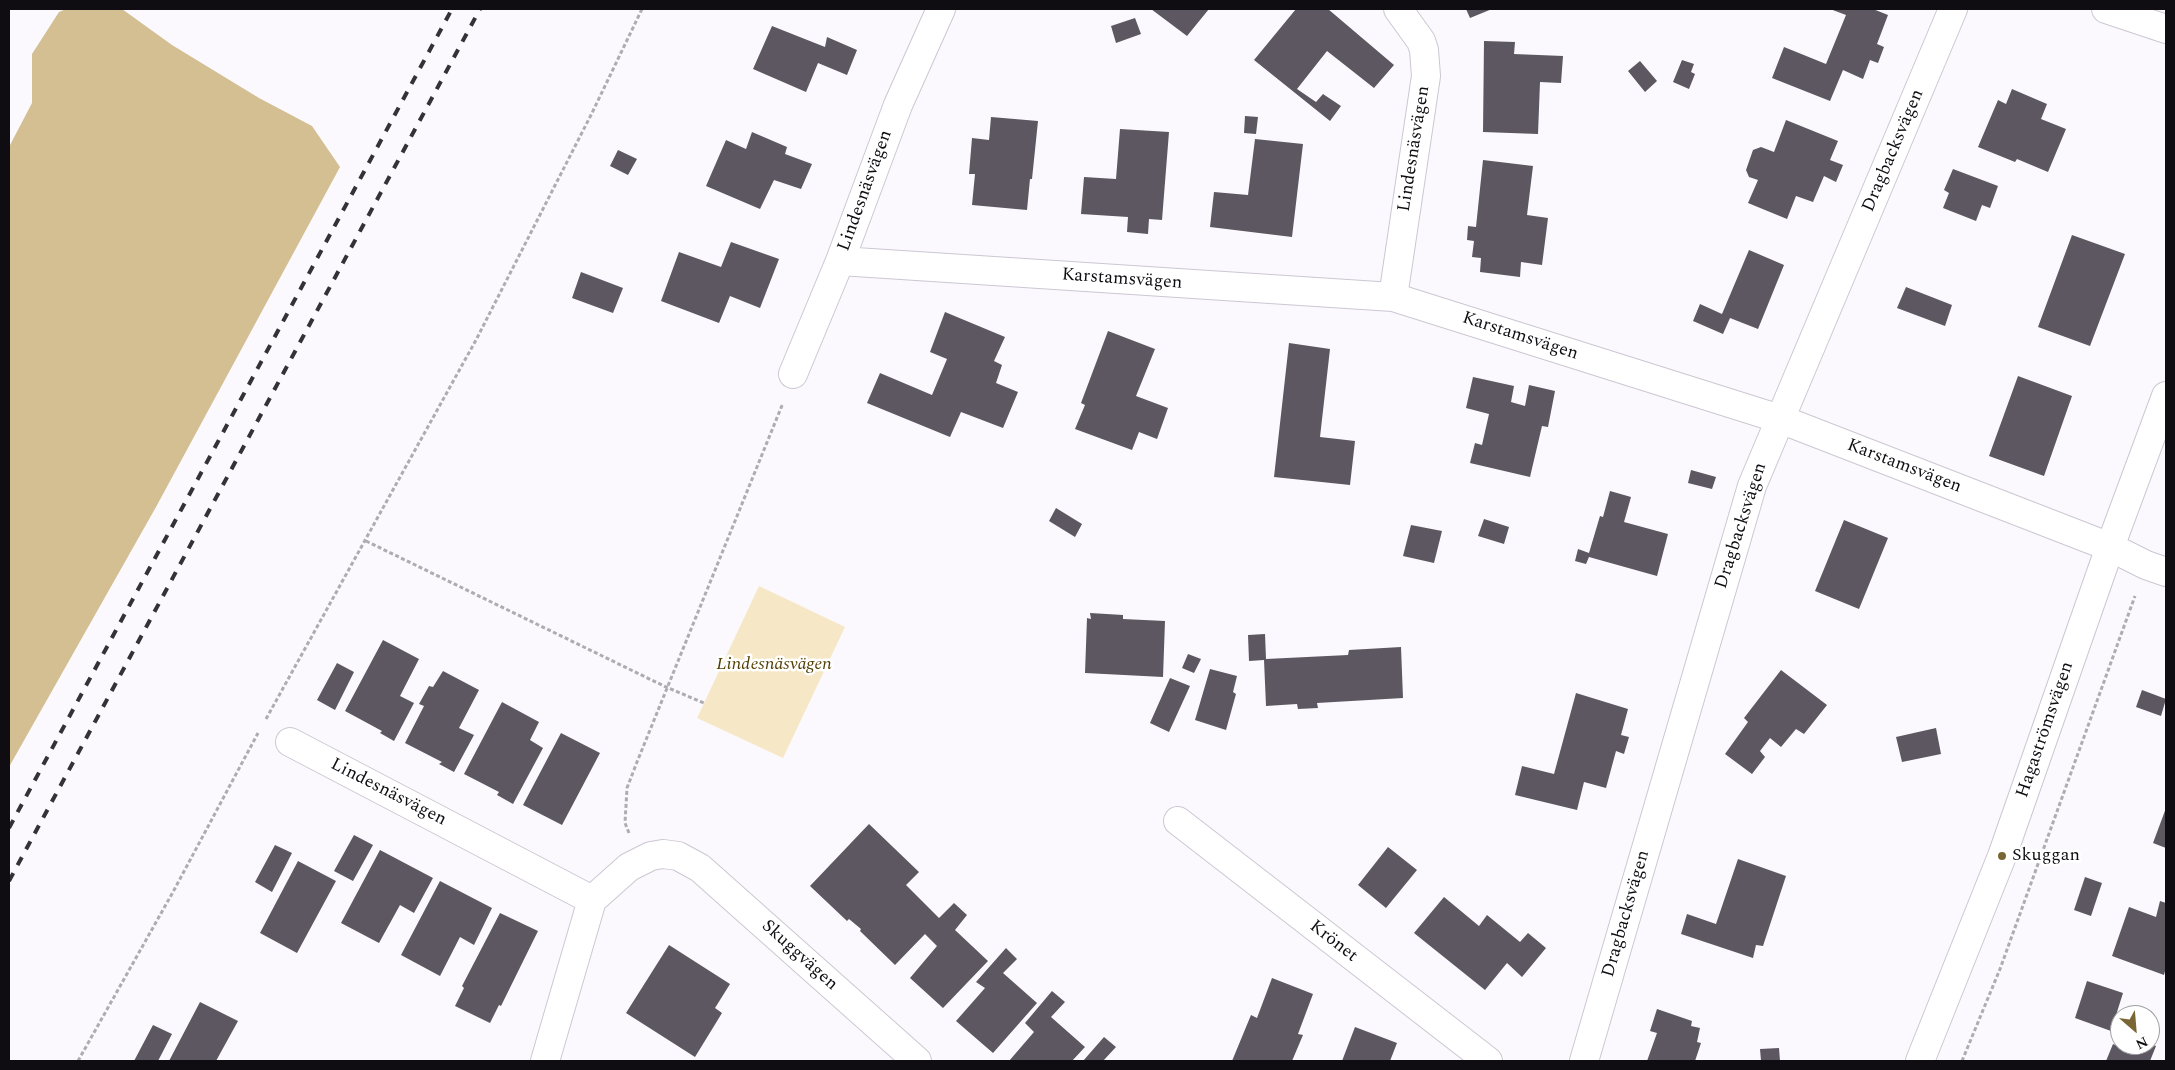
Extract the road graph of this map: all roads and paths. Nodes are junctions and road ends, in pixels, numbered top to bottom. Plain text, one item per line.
1 (642, 9) edge
2 (941, 9) edge
3 (1398, 9) edge
4 (1953, 9) edge
5 (2106, 9) edge
6 (2166, 29) edge
7 (840, 261) junction
8 (1393, 297) junction
9 (793, 374) joint
10 (2166, 396) edge
11 (1780, 419) junction
12 (366, 541) junction
13 (2110, 547) junction
14 (2156, 568) edge
15 (666, 688) junction
16 (704, 703) dead end
17 (265, 720) dead end
18 (260, 729) dead end
19 (290, 742) dead end
20 (1178, 821) dead end
21 (641, 860) junction
22 (592, 900) junction
23 (78, 1061) edge
24 (544, 1061) edge
25 (917, 1061) edge
26 (1488, 1061) edge
27 (1584, 1061) edge
28 (1920, 1061) edge
29 (1962, 1061) edge

1 - 12 path
2 - 7 street, Lindesnäsvägen
3 - 8 street, Lindesnäsvägen
4 - 11 street, Dragbacksvägen
5 - 6 street
7 - 8 street, Karstamsvägen
7 - 9 street, Lindesnäsvägen
8 - 11 street, Karstamsvägen
9 - 15 path
10 - 13 street, Hagaströmsvägen
11 - 13 street, Karstamsvägen
11 - 27 street, Dragbacksvägen
12 - 15 path
12 - 17 path
13 - 14 street, Karstamsvägen
13 - 28 street, Hagaströmsvägen
14 - 29 path
15 - 16 path
15 - 21 path
18 - 23 path
19 - 22 street, Lindesnäsvägen
20 - 26 street, Krönet
21 - 22 street
21 - 25 street, Skuggvägen
22 - 24 street

